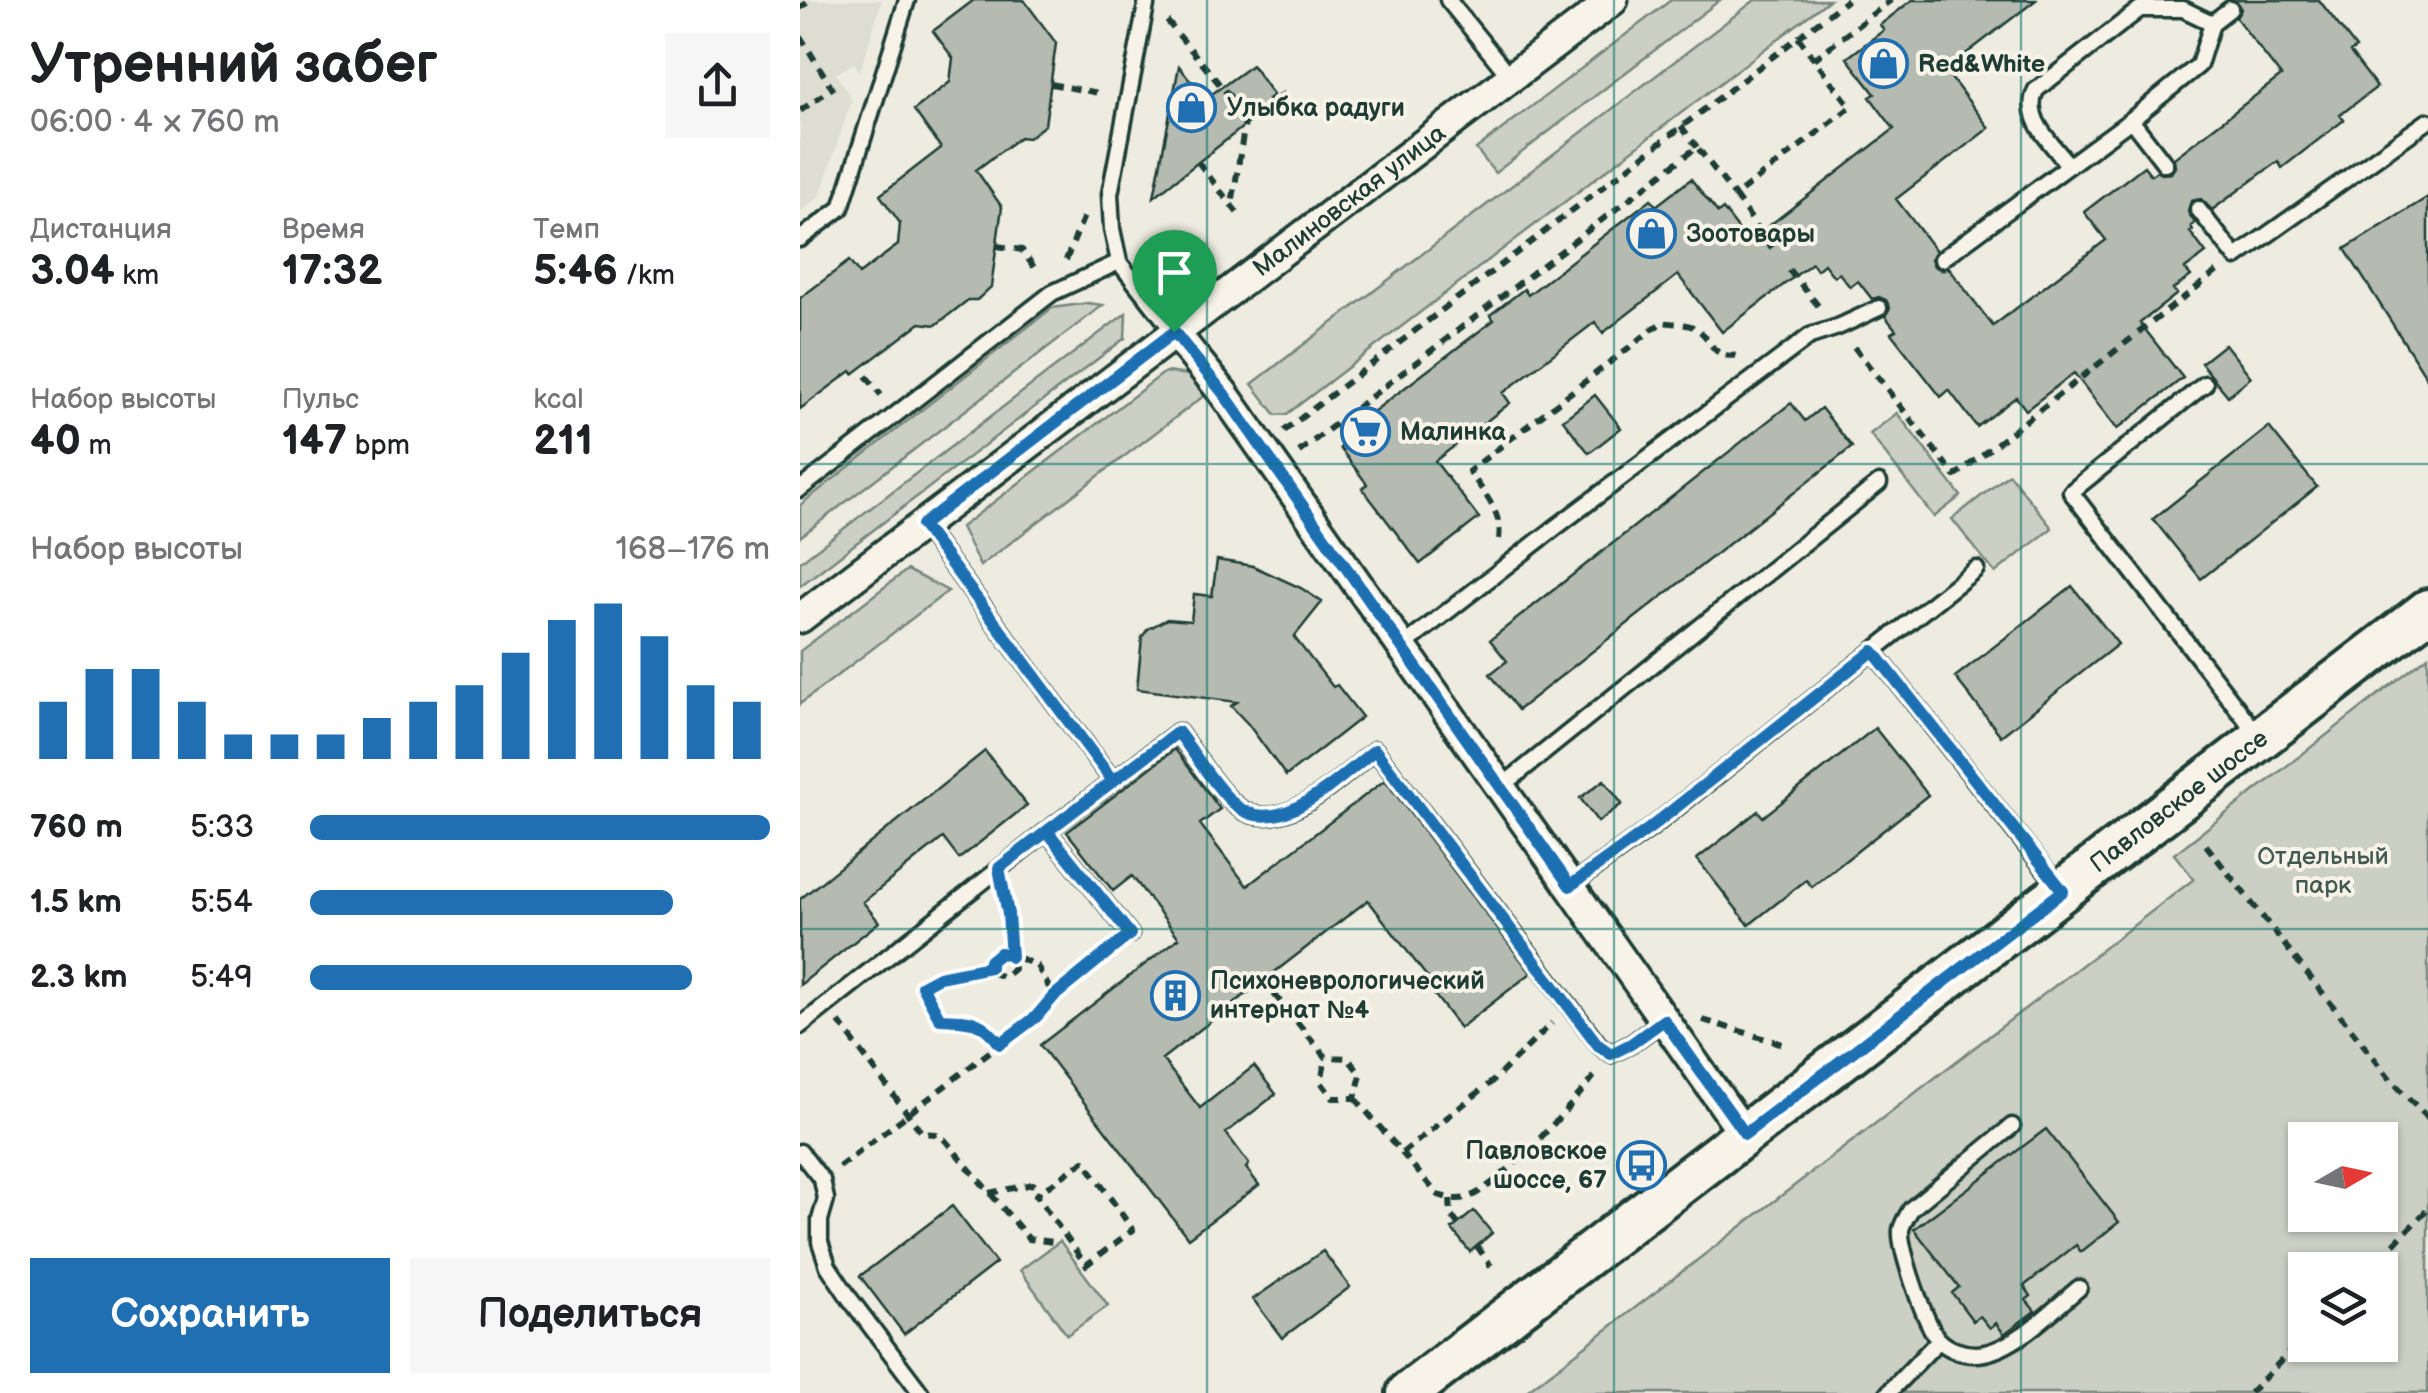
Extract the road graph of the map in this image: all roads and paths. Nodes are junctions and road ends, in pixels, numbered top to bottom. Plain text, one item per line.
1 (907, 0) edge
2 (1147, 0) edge
3 (1448, 0) edge
4 (1613, 0) edge
5 (1847, 0) edge
6 (1891, 0) edge
7 (2230, 9) dead end
8 (2212, 23) junction
9 (800, 36) edge
10 (1798, 38) junction
11 (1814, 59) junction
12 (1510, 78) junction
13 (1051, 84) dead end
14 (1285, 93) dead end
15 (1107, 94) dead end
16 (800, 112) edge
17 (1246, 116) junction
18 (2131, 120) junction
19 (2428, 120) edge
20 (1682, 126) junction
21 (1697, 147) junction
22 (1198, 162) dead end
23 (2165, 164) dead end
24 (2068, 165) junction
25 (1735, 196) junction
26 (1232, 205) junction
27 (2198, 210) dead end
28 (1239, 215) dead end
29 (800, 239) edge
30 (997, 246) dead end
31 (1772, 248) dead end
32 (2236, 257) junction
33 (1942, 259) dead end
34 (1120, 262) junction
35 (1789, 270) dead end
36 (1052, 293) junction
37 (1815, 303) junction
38 (1879, 308) dead end
39 (1802, 313) dead end
40 (1838, 327) junction
41 (1174, 332) junction
42 (1749, 352) dead end
43 (2205, 384) dead end
44 (1279, 435) dead end
45 (1316, 440) dead end
46 (1879, 483) dead end
47 (800, 489) edge
48 (922, 525) junction
49 (1496, 546) dead end
50 (1976, 569) dead end
51 (2428, 610) edge
52 (800, 618) edge
53 (1403, 646) junction
54 (1873, 651) junction
55 (2261, 738) junction
56 (1113, 781) junction
57 (1501, 787) junction
58 (1047, 831) junction
59 (2206, 844) dead end
60 (999, 868) junction
61 (1570, 886) junction
62 (2063, 891) junction
63 (1130, 934) joint
64 (1011, 957) junction
65 (990, 967) junction
66 (1274, 994) dead end
67 (1054, 996) junction
68 (827, 1005) junction
69 (1570, 1006) junction
70 (1664, 1020) junction
71 (1707, 1021) dead end
72 (800, 1026) edge
73 (1000, 1044) junction
74 (1783, 1044) dead end
75 (1611, 1054) junction
76 (1326, 1057) junction
77 (1355, 1098) junction
78 (908, 1114) junction
79 (2428, 1118) edge
80 (2012, 1126) dead end
81 (1745, 1134) junction
82 (800, 1152) edge
83 (1402, 1153) junction
84 (822, 1180) junction
85 (990, 1193) junction
86 (1039, 1193) junction
87 (1450, 1199) junction
88 (2428, 1209) edge
89 (1458, 1224) dead end
90 (1055, 1245) dead end
91 (1476, 1246) dead end
92 (2386, 1252) edge
93 (1492, 1266) dead end
94 (2079, 1288) dead end
95 (1939, 1340) junction
96 (2288, 1354) edge
97 (921, 1393) edge
98 (1408, 1393) edge
99 (1888, 1393) edge
100 (2250, 1393) edge

1 - 29 lane
2 - 17 path
2 - 34 lane
3 - 12 lane
4 - 12 street, Малиновская улица
5 - 10 path
6 - 11 path
7 - 8 lane
8 - 18 lane
8 - 24 lane
9 - 16 path
10 - 11 path
10 - 20 path
11 - 25 path
12 - 41 street, Малиновская улица
13 - 15 path
14 - 17 path
17 - 26 path
18 - 23 lane
18 - 24 lane
19 - 32 lane
20 - 21 path
20 - 44 path
21 - 25 path
21 - 45 path
22 - 26 path
24 - 33 lane
25 - 31 path
26 - 28 path
27 - 32 lane
30 - 36 path
32 - 40 path
34 - 36 lane
34 - 41 lane
35 - 37 path
36 - 47 lane
37 - 39 path
37 - 40 path
38 - 40 lane
40 - 53 lane
41 - 48 street, Малиновская улица
41 - 53 street
42 - 49 path
43 - 55 lane
46 - 57 lane
48 - 52 street, Малиновская улица
48 - 56 lane
50 - 54 lane
51 - 55 main road, Павловское шоссе
53 - 57 street
54 - 61 lane
54 - 62 lane
55 - 62 main road, Павловское шоссе
56 - 58 lane
56 - 69 lane
57 - 61 street
58 - 60 lane
58 - 63 lane
59 - 79 path
60 - 64 path
60 - 68 lane
61 - 70 street
62 - 81 main road, Павловское шоссе
63 - 67 path
64 - 65 path
64 - 65 path
64 - 67 path
65 - 73 path
66 - 76 path
67 - 73 path
68 - 72 lane
68 - 78 path
69 - 75 lane
69 - 83 path
70 - 75 lane
70 - 81 street
71 - 74 path
73 - 78 path
75 - 87 path
76 - 77 path
76 - 77 path
77 - 83 path
78 - 84 path
78 - 85 path
80 - 95 lane
81 - 98 main road, Павловское шоссе
82 - 84 lane
83 - 87 path
84 - 97 lane
85 - 86 path
85 - 90 path
86 - 86 path
87 - 89 path
88 - 92 path
91 - 93 path
94 - 95 lane
95 - 99 lane
96 - 100 path

